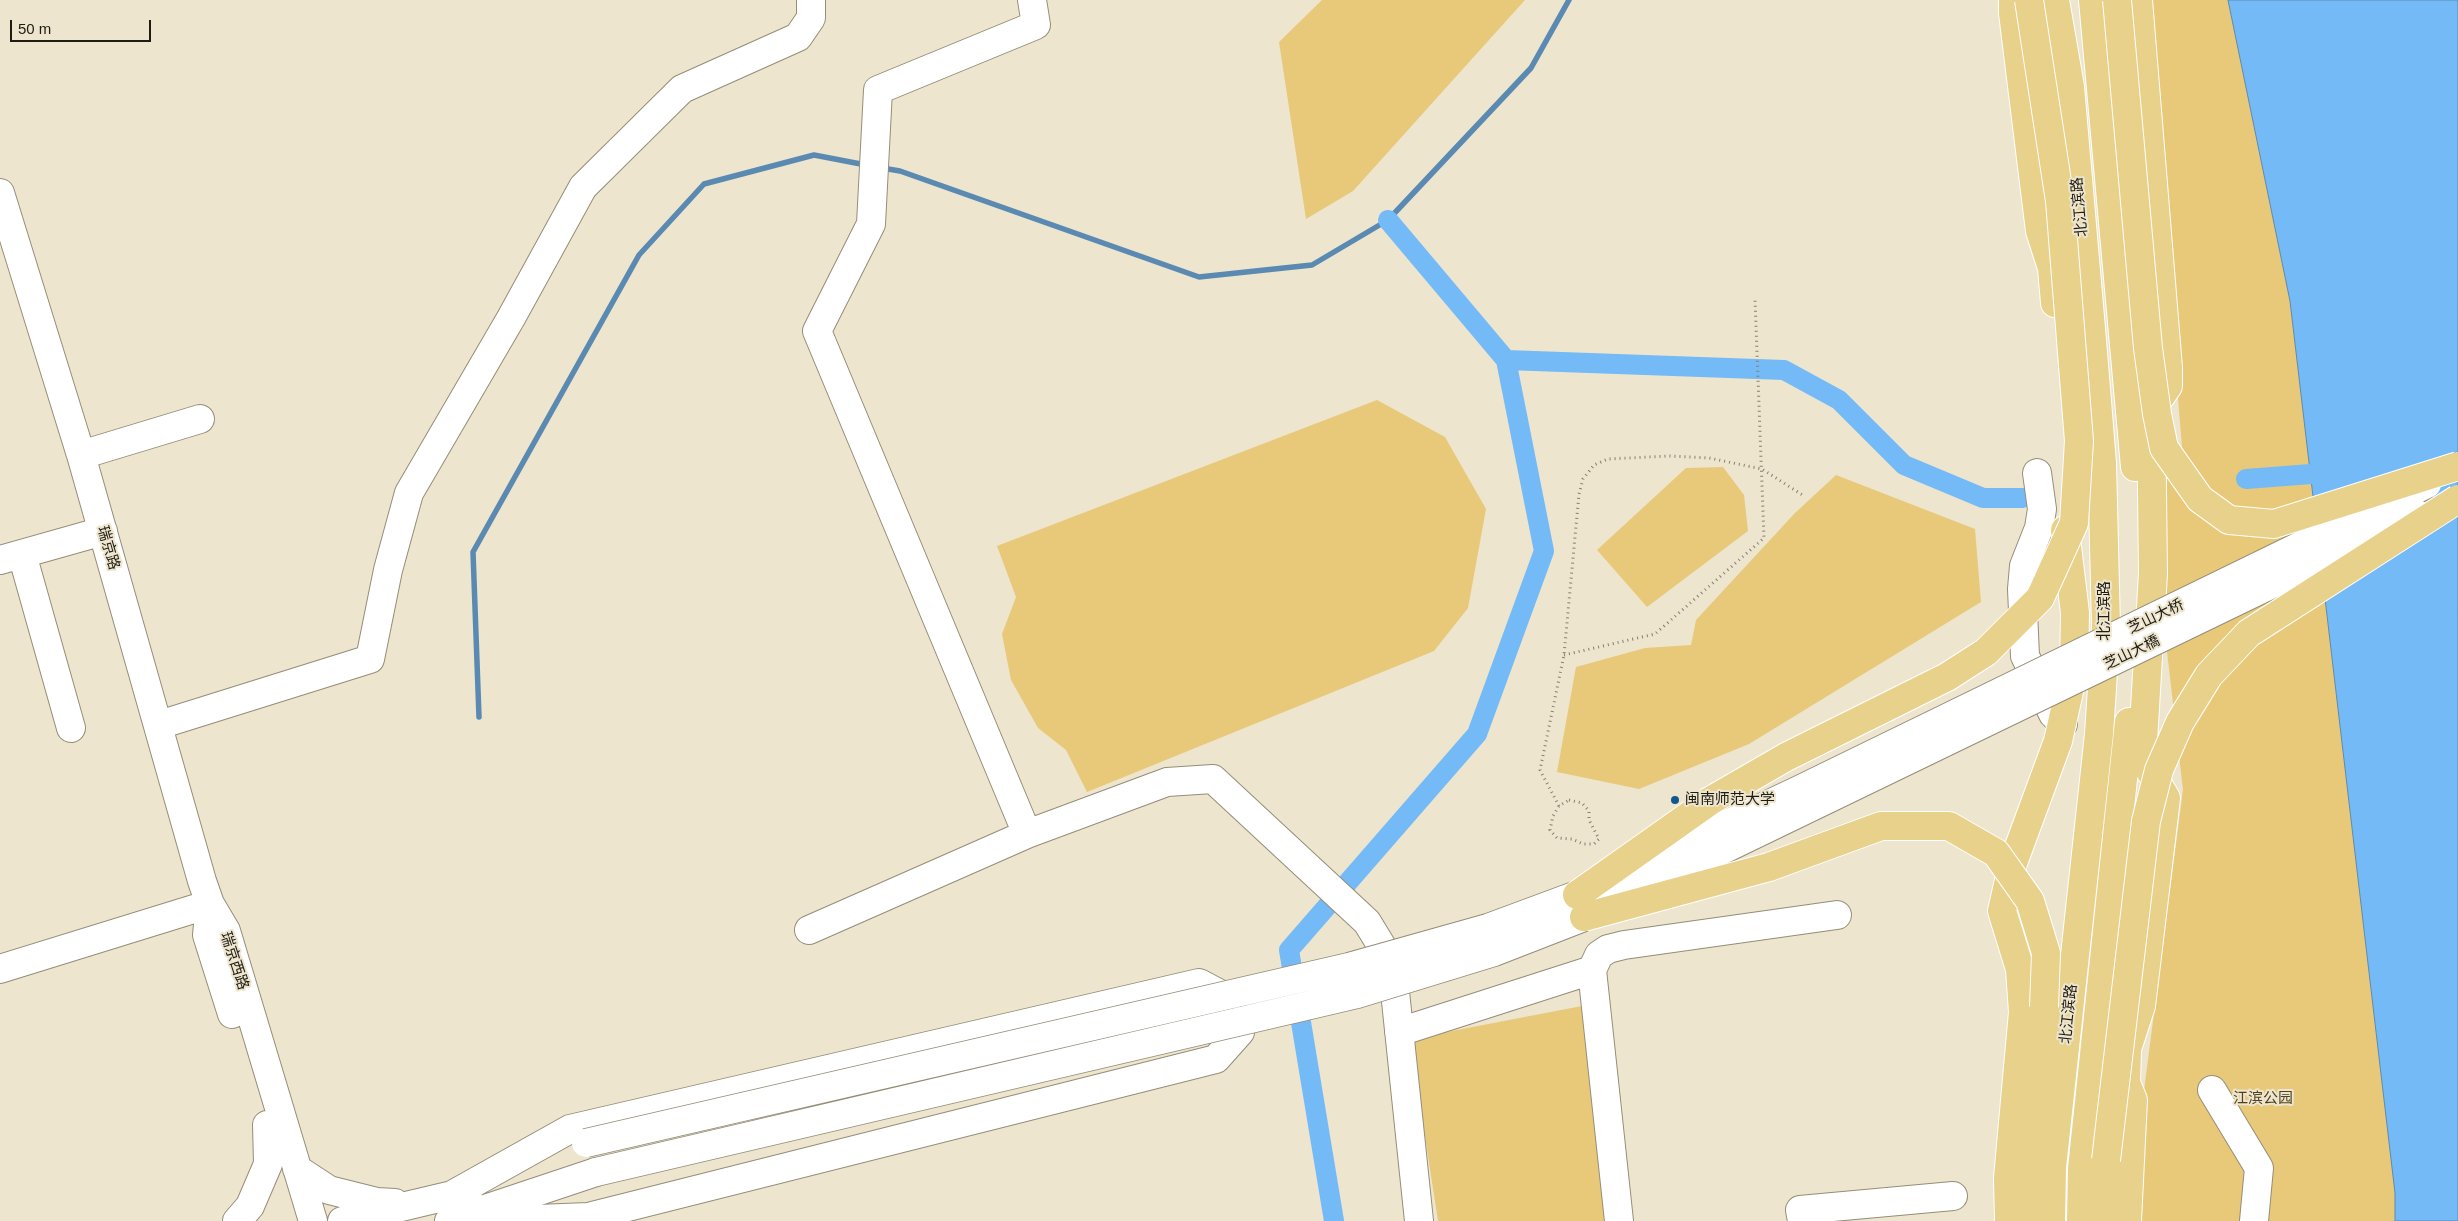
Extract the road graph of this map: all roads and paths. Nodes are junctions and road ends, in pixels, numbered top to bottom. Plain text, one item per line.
1 (810, 0) edge
2 (1032, 0) edge
3 (2013, 0) edge
4 (2029, 0) edge
5 (2055, 0) edge
6 (2093, 0) edge
7 (2117, 0) edge
8 (2138, 0) edge
9 (0, 193) edge
10 (1755, 299) dead end
11 (200, 419) dead end
12 (81, 456) junction
13 (2458, 467) edge
14 (1762, 469) junction
15 (2037, 473) dead end
16 (2458, 494) edge
17 (1804, 496) dead end
18 (2458, 499) edge
19 (103, 531) junction
20 (11, 557) edge
21 (1564, 655) junction
22 (2062, 724) junction
23 (159, 725) junction
24 (71, 728) dead end
25 (1802, 801) junction
26 (1559, 806) junction
27 (1027, 834) junction
28 (210, 904) junction
29 (1581, 906) junction
30 (1837, 914) dead end
31 (809, 930) dead end
32 (0, 969) edge
33 (1592, 970) junction
34 (1399, 1032) junction
35 (2212, 1090) dead end
36 (267, 1125) junction
37 (297, 1169) junction
38 (1954, 1196) dead end
39 (418, 1204) junction
40 (451, 1208) edge
41 (238, 1221) edge
42 (293, 1221) edge
43 (313, 1221) edge
44 (342, 1221) edge
45 (488, 1221) edge
46 (1419, 1221) edge
47 (1619, 1221) edge
48 (1802, 1221) edge
49 (2009, 1221) edge
50 (2029, 1221) edge
51 (2051, 1221) edge
52 (2081, 1221) edge
53 (2104, 1221) edge
54 (2127, 1221) edge
55 (2254, 1221) edge

1 - 23 street
2 - 27 street
3 - 22 main road
4 - 29 main road, bridge
5 - 51 main road, 北江滨路
6 - 52 main road, 北江滨路
7 - 13 main road, bridge
8 - 54 main road
9 - 12 street, 瑞京路
10 - 14 path
11 - 12 street
12 - 19 street, 瑞京路
13 - 25 street, 芝山大桥, bridge
14 - 17 path
14 - 21 path
14 - 21 path
15 - 22 street
16 - 25 street, 芝山大橋, bridge
18 - 53 main road, bridge
19 - 20 street
19 - 23 street, 瑞京路
20 - 24 street
21 - 26 path
22 - 49 main road
23 - 28 street, 瑞京路
25 - 29 street, bridge
26 - 26 path
27 - 31 street
27 - 34 street
28 - 32 street
28 - 36 street, 瑞京西路
28 - 37 street, 瑞京西路
29 - 40 street, bridge
29 - 40 street, bridge
29 - 50 main road, bridge
30 - 33 street
33 - 34 street
33 - 47 street
34 - 46 street
35 - 55 street
36 - 41 street
36 - 42 street, 瑞京西路
37 - 39 street
37 - 43 street, 瑞京西路
38 - 48 street
39 - 40 street
39 - 44 street
40 - 45 street

